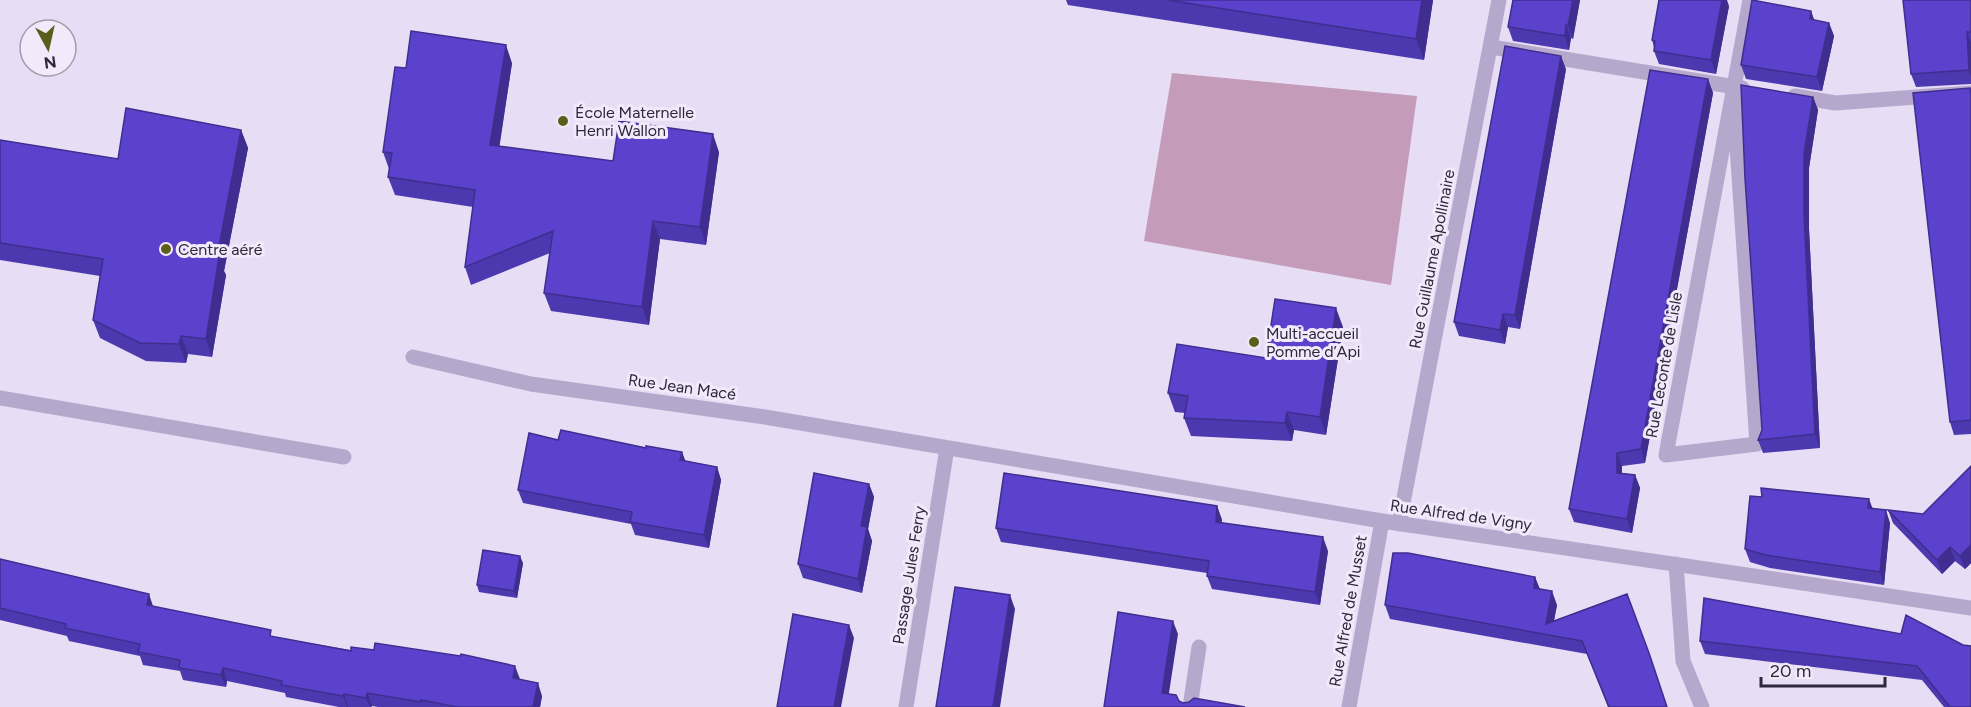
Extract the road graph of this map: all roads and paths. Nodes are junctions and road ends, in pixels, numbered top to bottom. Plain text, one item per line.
1 (1499, 0) edge
2 (1750, 0) edge
3 (1491, 47) junction
4 (1733, 87) junction
5 (1756, 90) edge
6 (1971, 93) edge
7 (1778, 94) edge
8 (413, 357) dead end
9 (0, 398) edge
10 (947, 448) junction
11 (344, 458) dead end
12 (1382, 521) junction
13 (1399, 524) junction
14 (1676, 564) junction
15 (1971, 608) edge
16 (1199, 647) dead end
17 (906, 707) edge
18 (1190, 707) edge
19 (1349, 707) edge
20 (1701, 707) edge

1 - 3 street, Rue Guillaume Apollinaire
2 - 4 street, Rue Leconte de Lisle
3 - 4 street
3 - 13 street, Rue Guillaume Apollinaire
4 - 4 street, Rue Leconte de Lisle
4 - 5 street
6 - 7 street
8 - 10 street, Rue Jean Macé
9 - 11 street
10 - 12 street, Rue Alfred de Vigny
10 - 17 street, Passage Jules Ferry
12 - 13 street, Rue Alfred de Vigny
12 - 19 street, Rue Alfred de Musset
13 - 14 street, Rue Alfred de Vigny
14 - 15 street, Rue Alfred de Vigny
14 - 20 street
16 - 18 street

